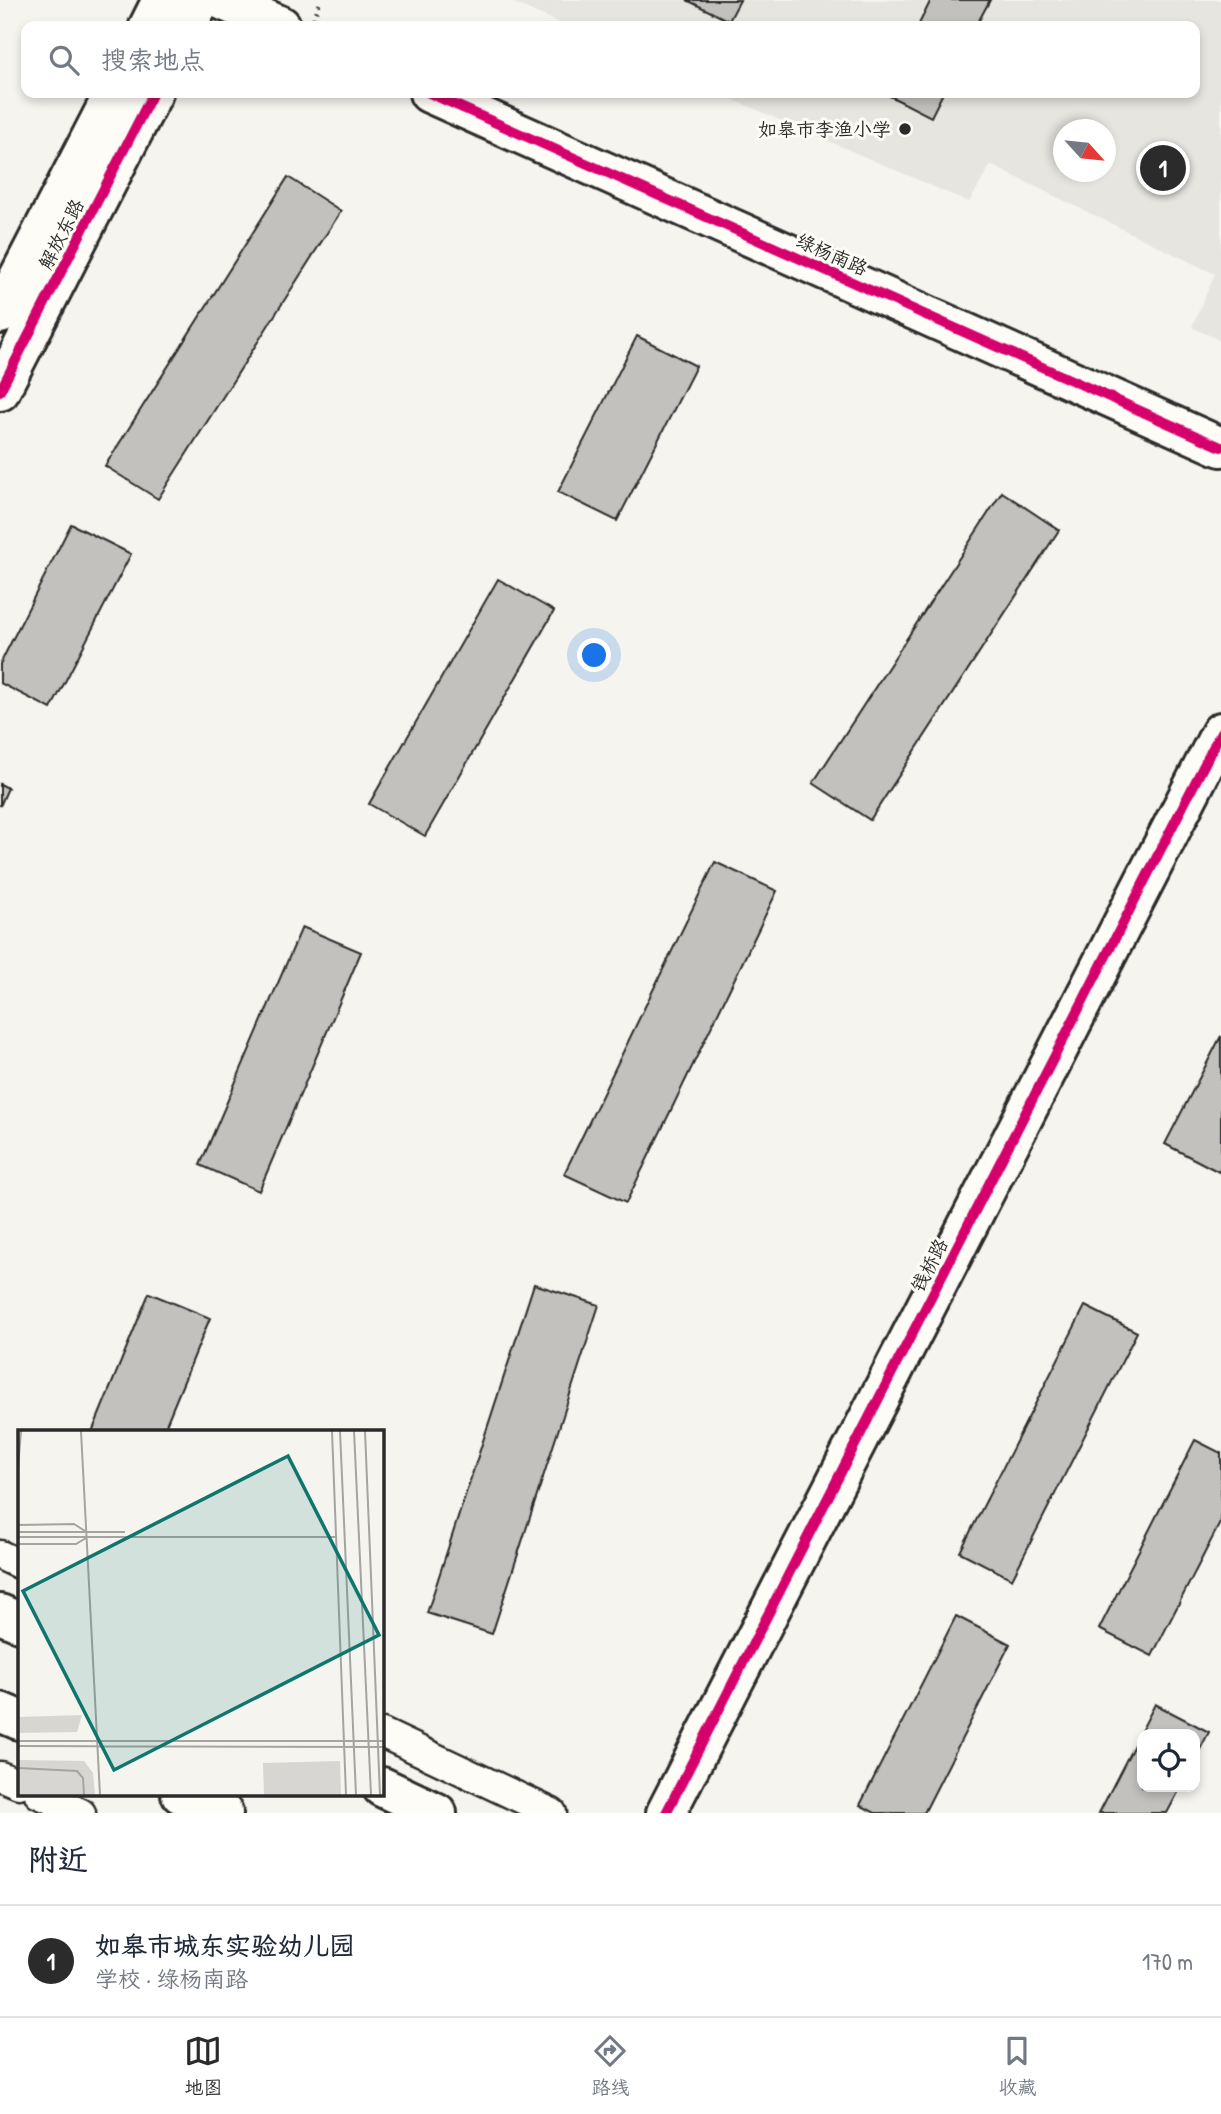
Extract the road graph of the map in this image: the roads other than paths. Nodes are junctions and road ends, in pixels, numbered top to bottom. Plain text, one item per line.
1 (162, 0) edge
2 (201, 0) edge
3 (222, 0) edge
4 (152, 21) edge
5 (190, 21) edge
6 (270, 21) edge
7 (111, 98) edge
8 (150, 98) edge
9 (440, 98) edge
10 (0, 314) edge
11 (0, 391) edge
12 (1221, 447) edge
13 (1221, 732) edge
14 (1221, 786) edge
15 (0, 1555) edge
16 (18, 1564) edge
17 (0, 1614) edge
18 (18, 1622) edge
19 (0, 1712) edge
20 (18, 1720) edge
21 (383, 1733) edge
22 (0, 1776) edge
23 (18, 1784) edge
24 (383, 1787) edge
25 (43, 1796) edge
26 (185, 1796) edge
27 (81, 1813) edge
28 (223, 1813) edge
29 (438, 1813) edge
30 (552, 1813) edge
31 (666, 1813) edge
32 (696, 1813) edge

1 - 4 street
2 - 5 street
3 - 6 street
7 - 10 street, 解放东路
8 - 11 street, 解放东路
9 - 12 street, 绿杨南路
13 - 31 street, 钱桥路
14 - 32 street, 钱桥路
15 - 16 street
17 - 18 street
19 - 20 street
21 - 30 street
22 - 23 street
24 - 29 street
25 - 27 street
26 - 28 street

